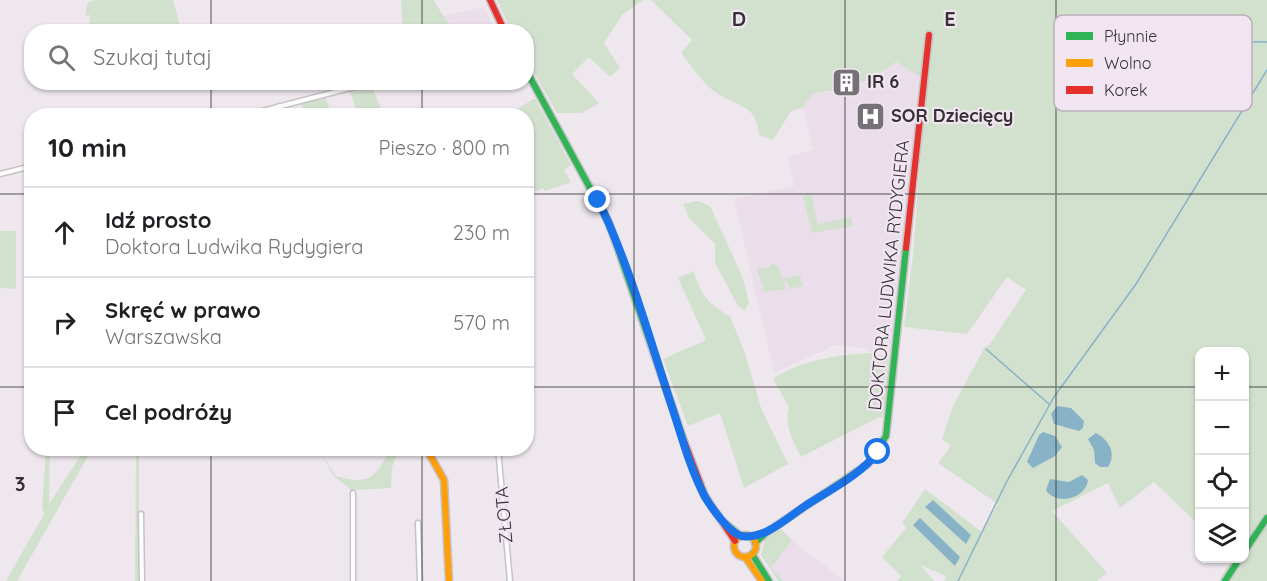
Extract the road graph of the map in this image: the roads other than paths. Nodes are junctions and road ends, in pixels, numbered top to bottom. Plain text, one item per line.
1 (490, 0) edge
2 (501, 24) edge
3 (929, 35) dead end
4 (534, 85) edge
5 (342, 90) edge
6 (279, 106) joint
7 (272, 108) edge
8 (24, 168) edge
9 (0, 174) edge
10 (430, 456) edge
11 (499, 456) edge
12 (353, 493) dead end
13 (141, 514) dead end
14 (1267, 518) edge
15 (418, 523) dead end
16 (738, 538) junction
17 (753, 540) junction
18 (1249, 546) edge
19 (752, 554) junction
20 (745, 557) junction
21 (1237, 563) edge
22 (142, 581) edge
23 (353, 581) edge
24 (420, 581) edge
25 (449, 581) edge
26 (510, 581) edge
27 (762, 581) edge
28 (769, 581) edge
29 (1225, 581) edge

1 - 2 street
3 - 17 street, DOKTORA LUDWIKA RYDYGIERA
4 - 16 street
5 - 6 street
6 - 7 street
8 - 9 street
10 - 25 street
11 - 26 street, ZŁOTA
12 - 23 street
13 - 22 street
14 - 18 street
15 - 24 street
16 - 17 street
16 - 20 street
17 - 19 street
19 - 20 street
19 - 28 street
20 - 27 street
21 - 29 street

